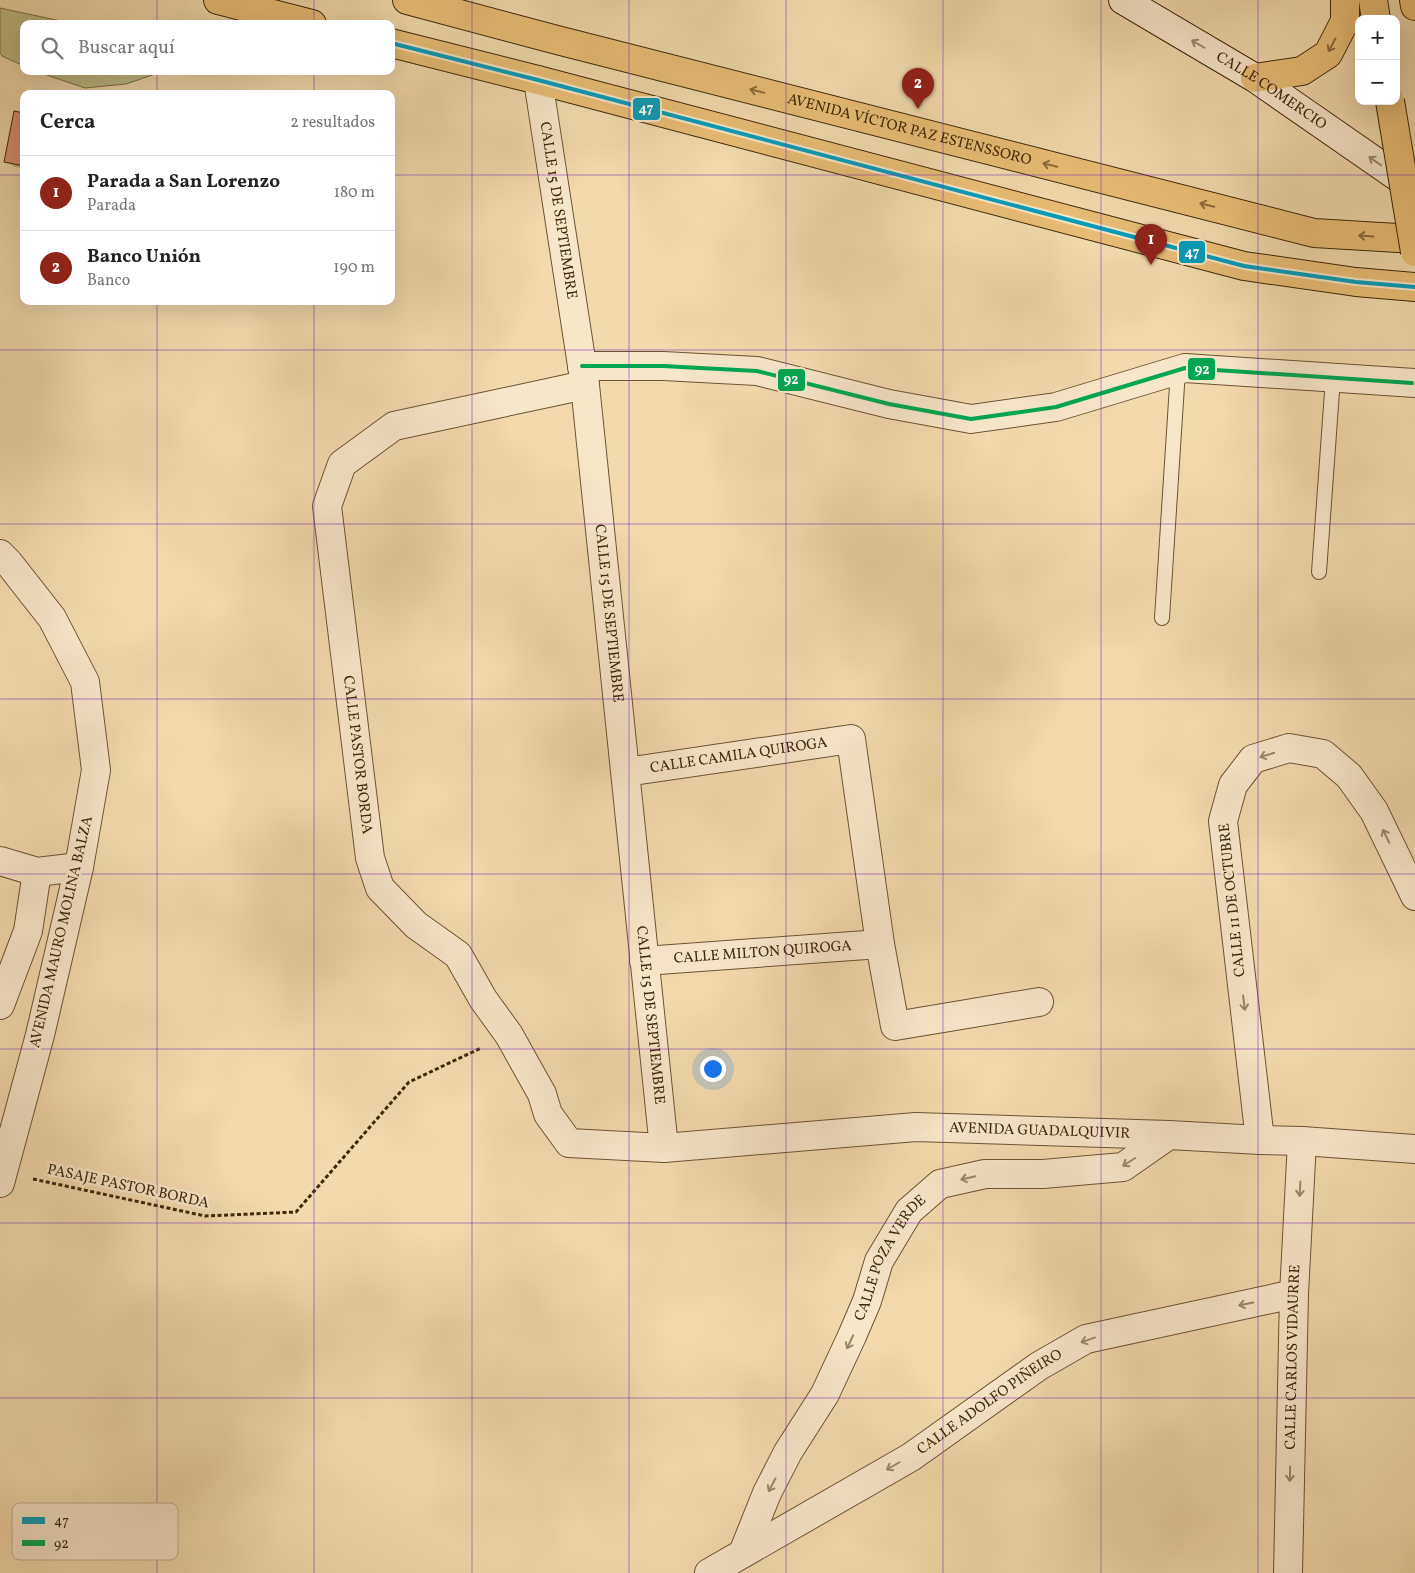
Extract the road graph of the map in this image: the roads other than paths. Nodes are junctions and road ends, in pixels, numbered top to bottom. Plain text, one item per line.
1 (218, 0) edge
2 (407, 0) edge
3 (1123, 0) edge
4 (1345, 0) edge
5 (1373, 0) edge
6 (1414, 0) edge
7 (1415, 6) edge
8 (1375, 15) edge
9 (296, 20) edge
10 (395, 44) edge
11 (1255, 78) junction
12 (538, 80) junction
13 (1391, 105) edge
14 (1415, 189) edge
15 (1415, 239) edge
16 (1415, 252) edge
17 (1415, 287) edge
18 (1178, 370) junction
19 (583, 376) junction
20 (1333, 378) junction
21 (1415, 384) edge
22 (0, 554) edge
23 (1319, 572) dead end
24 (1162, 618) dead end
25 (626, 772) junction
26 (0, 861) edge
27 (80, 867) junction
28 (37, 872) junction
29 (1411, 880) edge
30 (880, 944) junction
31 (644, 961) junction
32 (1039, 1002) dead end
33 (0, 1005) edge
34 (1169, 1135) junction
35 (1260, 1140) junction
36 (1302, 1141) junction
37 (664, 1148) junction
38 (1415, 1149) edge
39 (2, 1178) edge
40 (1294, 1294) junction
41 (743, 1553) junction
42 (709, 1573) edge
43 (1288, 1573) edge

1 - 9 main road
15 -> 2 main road, AVENIDA VÍCTOR PAZ ESTENSSORO
11 -> 3 street, CALLE COMERCIO
4 -> 11 main road
5 - 8 main road
6 - 7 main road
10 - 12 main road
14 -> 11 street, CALLE COMERCIO
12 - 17 main road
12 - 19 street, CALLE 15 DE SEPTIEMBRE
13 - 16 main road, bridge
18 - 19 street, CALLE PASTOR BORDA
18 - 20 street, CALLE PASTOR BORDA
18 - 24 lane
19 - 25 street, CALLE 15 DE SEPTIEMBRE
19 - 37 street, CALLE PASTOR BORDA
20 - 21 street, CALLE PASTOR BORDA
20 - 23 lane
22 - 27 street, AVENIDA MAURO MOLINA BALZA
25 - 30 street, CALLE CAMILA QUIROGA
25 - 31 street, CALLE 15 DE SEPTIEMBRE
26 - 28 street
27 - 28 street
27 - 39 street, AVENIDA MAURO MOLINA BALZA
28 - 33 street
29 -> 35 street, CALLE 11 DE OCTUBRE
30 - 31 street, CALLE MILTON QUIROGA
30 - 32 street
31 - 37 street, CALLE 15 DE SEPTIEMBRE
34 - 35 street, AVENIDA GUADALQUIVIR
34 - 37 street, AVENIDA GUADALQUIVIR
34 -> 41 street, CALLE POZA VERDE
35 - 36 street, AVENIDA GUADALQUIVIR
36 - 38 street, AVENIDA GUADALQUIVIR
36 -> 40 street, CALLE CARLOS VIDAURRE
40 -> 41 street, CALLE ADOLFO PIÑEIRO
40 -> 43 street, CALLE CARLOS VIDAURRE
41 - 42 street, CALLE ADOLFO PIÑEIRO

